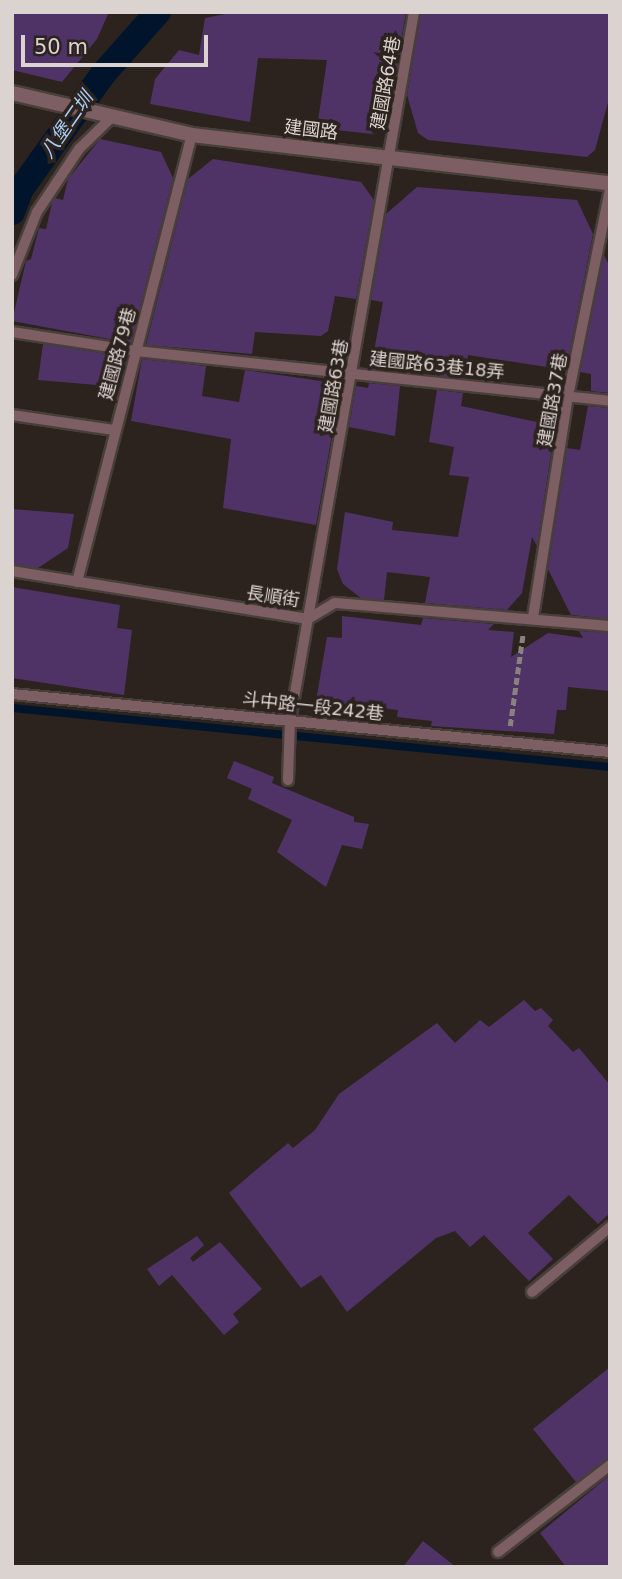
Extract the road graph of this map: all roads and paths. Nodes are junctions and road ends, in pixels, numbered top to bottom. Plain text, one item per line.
1 (414, 12) edge
2 (12, 93) edge
3 (111, 118) junction
4 (192, 135) junction
5 (389, 159) junction
6 (610, 183) edge
7 (610, 189) edge
8 (12, 275) edge
9 (12, 332) edge
10 (136, 351) junction
11 (353, 373) junction
12 (568, 396) junction
13 (610, 401) edge
14 (12, 415) edge
15 (114, 430) junction
16 (12, 571) edge
17 (77, 582) junction
18 (529, 617) junction
19 (308, 619) junction
20 (610, 626) edge
21 (12, 694) edge
22 (290, 721) junction
23 (508, 740) junction
24 (610, 752) edge
25 (288, 780) dead end
26 (610, 1227) edge
27 (532, 1292) dead end
28 (610, 1465) edge
29 (498, 1552) dead end

1 - 5 lane, 建國路64巷
2 - 3 street, 建國路
3 - 4 street, 建國路
3 - 8 lane
4 - 5 street, 建國路
4 - 10 lane, 建國路79巷
5 - 6 street, 建國路
5 - 11 lane, 建國路63巷
7 - 12 lane, 建國路37巷
9 - 10 lane, 建國路63巷18弄
10 - 11 lane, 建國路63巷18弄
10 - 15 lane, 建國路79巷
11 - 12 lane, 建國路63巷18弄
11 - 19 lane, 建國路63巷
12 - 13 lane, 建國路63巷18弄
12 - 18 lane, 建國路37巷
14 - 15 lane
15 - 17 lane, 建國路79巷
16 - 17 lane, 長順街
17 - 19 lane, 長順街
18 - 19 lane, 長順街
18 - 20 lane, 長順街
18 - 23 path
19 - 22 lane, 建國路63巷
21 - 22 lane, 斗中路一段242巷
22 - 23 lane, 斗中路一段242巷
22 - 25 lane, 建國路63巷
23 - 24 lane, 斗中路一段242巷
26 - 27 lane
28 - 29 lane

